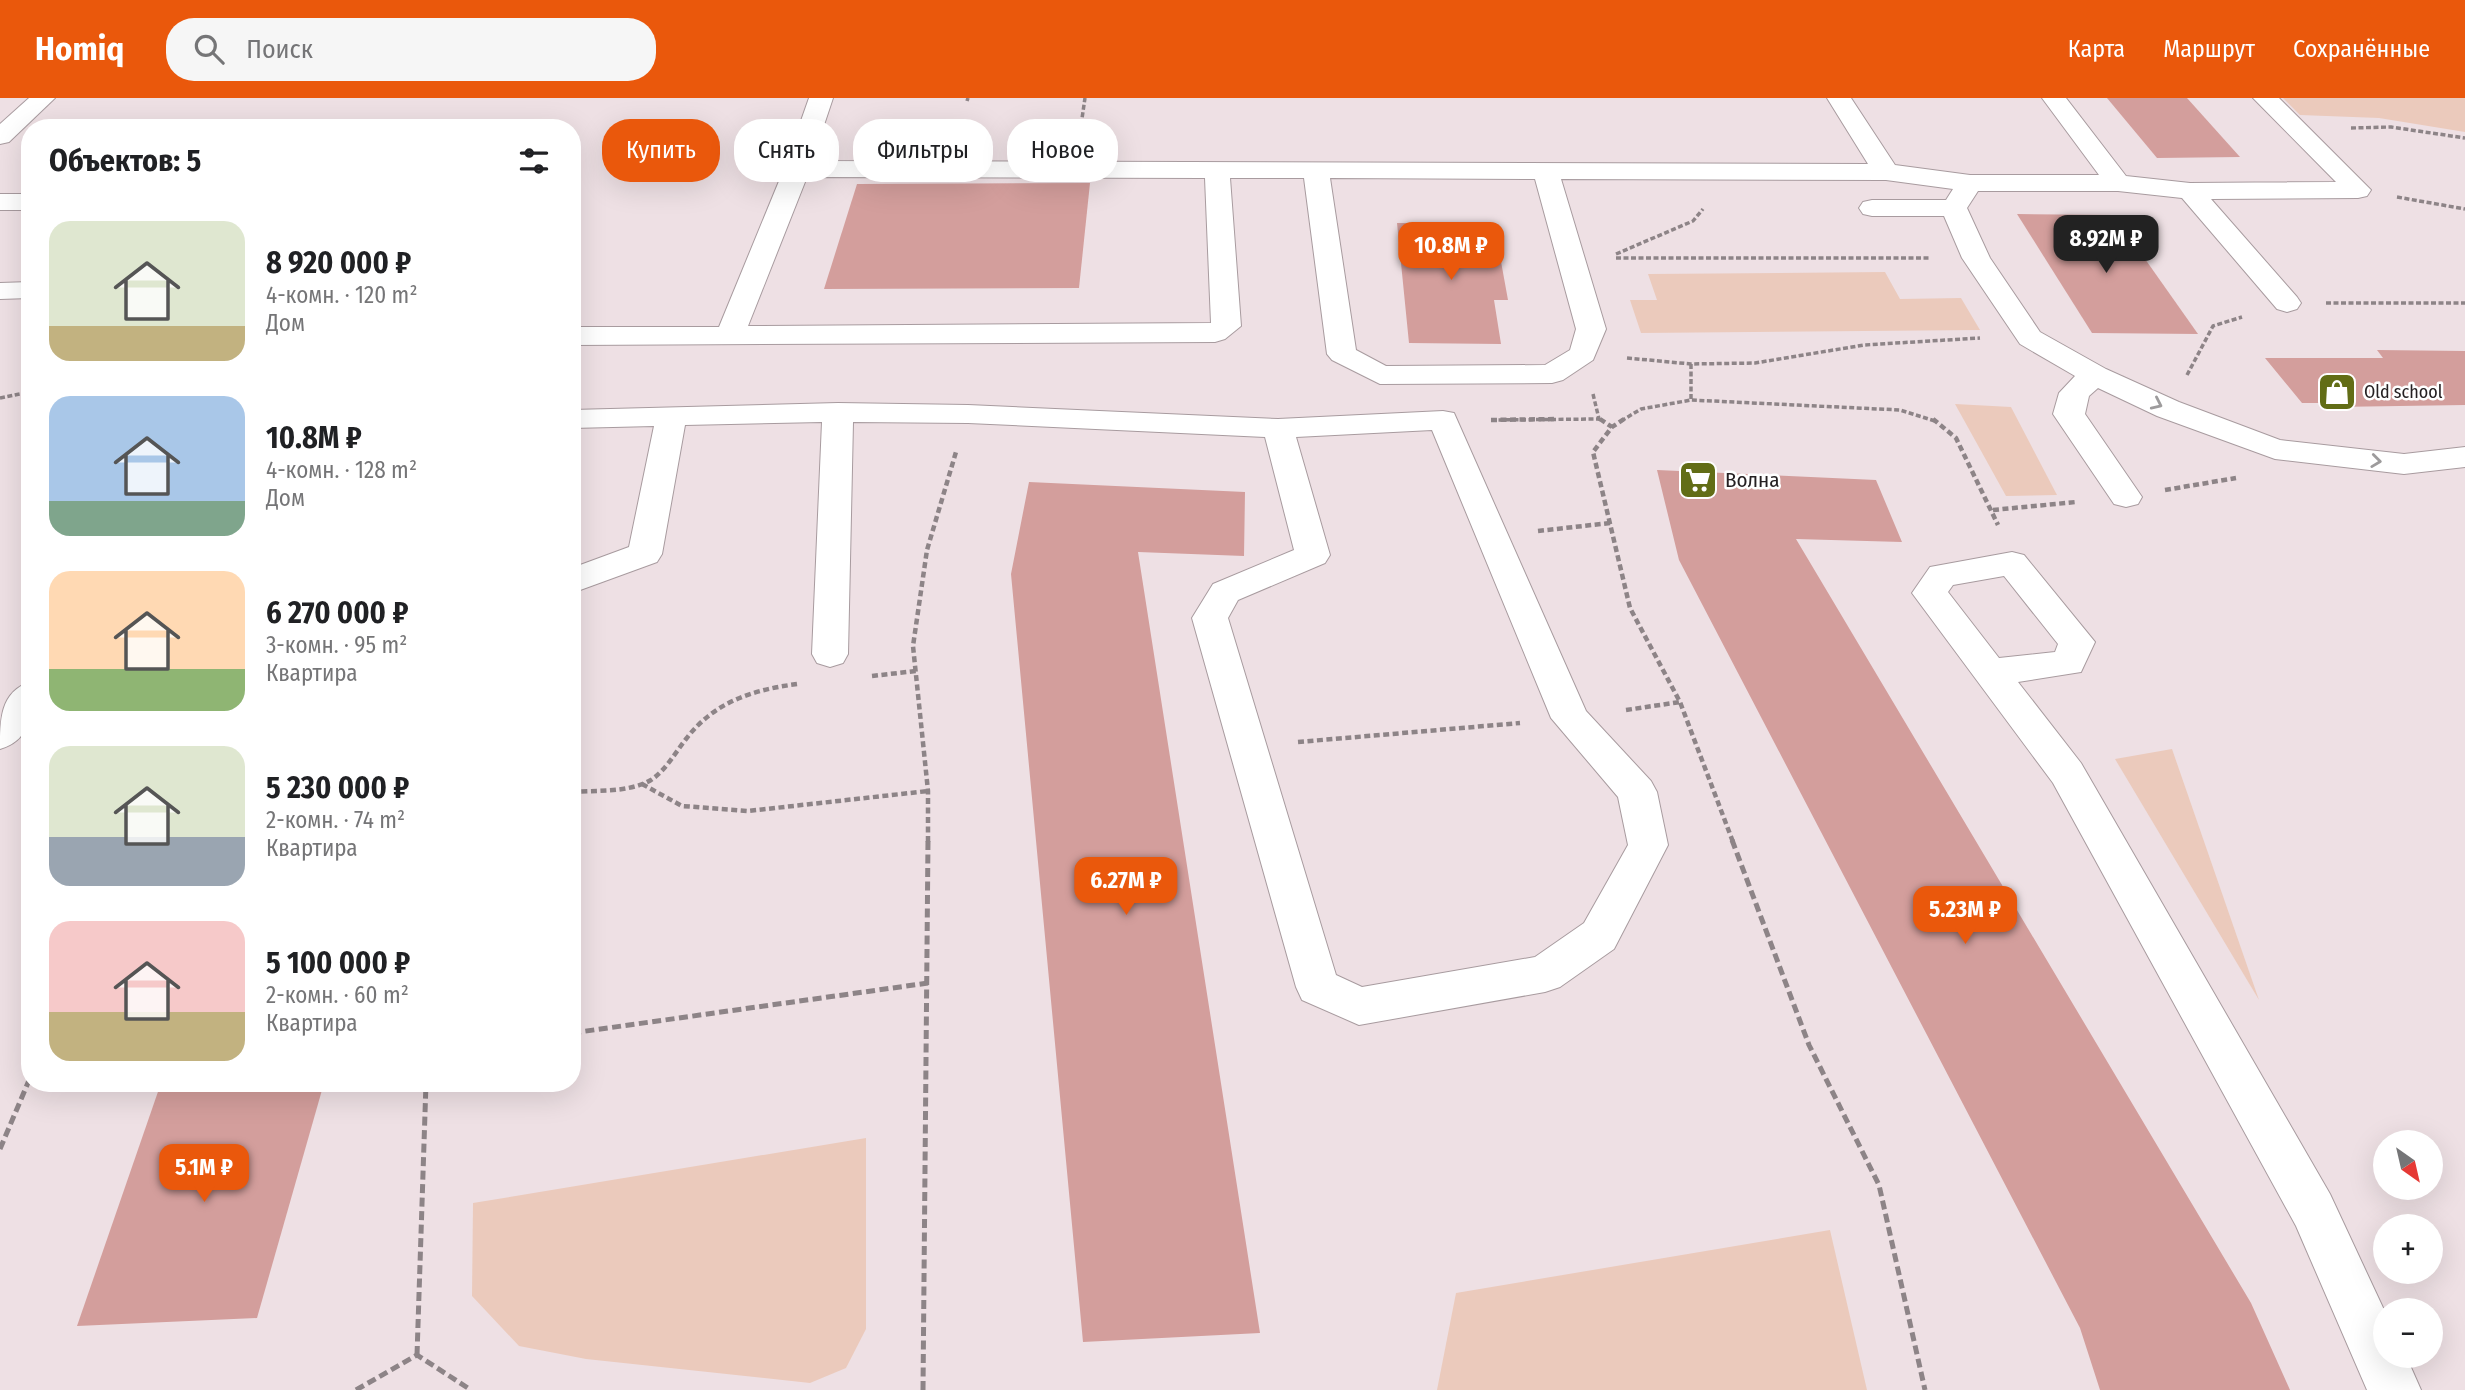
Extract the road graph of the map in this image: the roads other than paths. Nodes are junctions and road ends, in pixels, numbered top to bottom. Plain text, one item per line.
1 (43, 98) edge
2 (821, 98) edge
3 (1839, 98) edge
4 (2054, 98) edge
5 (2265, 98) edge
6 (814, 119) edge
7 (0, 137) edge
8 (839, 169) edge
9 (1217, 170) junction
10 (1316, 171) junction
11 (1546, 171) junction
12 (1886, 172) junction
13 (792, 182) edge
14 (1970, 183) junction
15 (2118, 183) junction
16 (2190, 191) junction
17 (0, 202) edge
18 (21, 202) edge
19 (1872, 208) dead end
20 (1954, 208) junction
21 (21, 290) edge
22 (0, 291) edge
23 (2287, 303) road end
24 (730, 335) junction
25 (581, 336) edge
26 (2095, 375) junction
27 (838, 412) junction
28 (671, 418) junction
29 (581, 419) edge
30 (1278, 428) junction
31 (2465, 457) edge
32 (2126, 497) dead end
33 (581, 578) edge
34 (830, 654) dead end
35 (1991, 672) junction
36 (21, 707) edge
37 (0, 735) edge
38 (2394, 1390) edge

1 - 7 lane
2 - 6 lane
3 - 12 lane
4 - 15 lane
5 - 16 lane
8 - 9 lane
9 - 10 lane
9 - 24 lane
10 - 11 lane
10 - 11 lane
11 - 12 lane
12 - 14 lane
13 - 24 lane
14 - 15 lane
14 - 20 lane
15 - 16 lane
16 - 23 lane
17 - 18 lane
19 - 20 lane
20 - 26 lane
21 - 22 lane
24 - 25 lane
26 -> 31 lane
26 - 32 lane
27 - 28 lane
27 - 30 lane
27 - 34 lane
28 - 29 lane
28 - 33 lane
30 - 30 lane
35 - 35 lane
35 - 38 lane
36 - 37 lane

